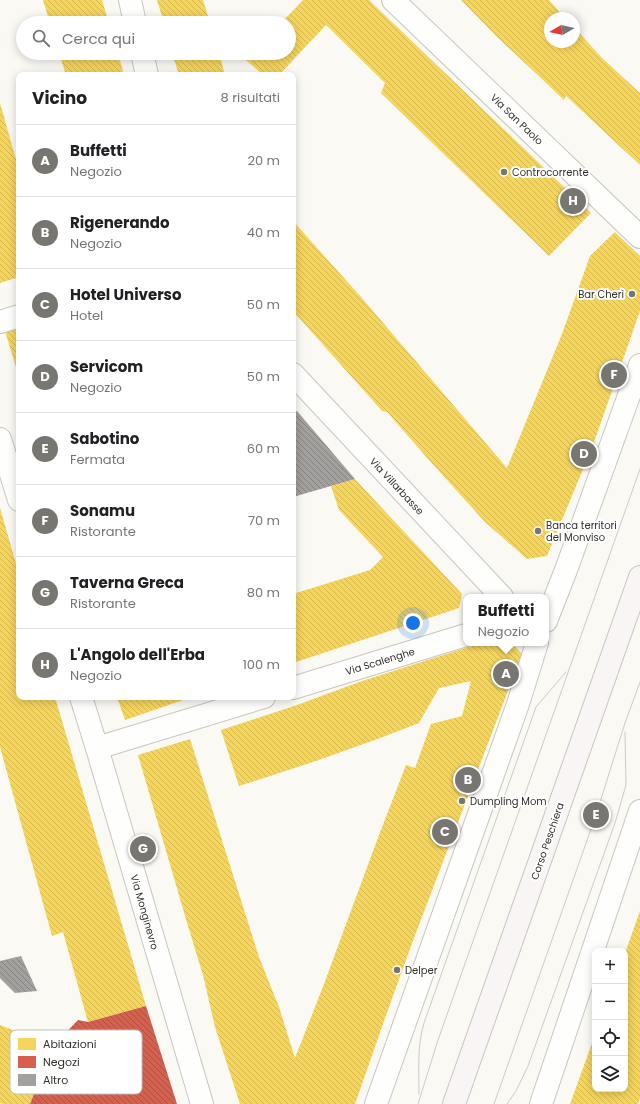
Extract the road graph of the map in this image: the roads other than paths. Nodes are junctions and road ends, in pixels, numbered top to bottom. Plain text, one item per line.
1 (130, 0) edge
2 (393, 0) edge
3 (133, 16) edge
4 (144, 60) edge
5 (146, 72) edge
6 (640, 237) edge
7 (16, 317) edge
8 (0, 322) edge
9 (640, 365) edge
10 (296, 377) edge
11 (0, 439) edge
12 (16, 490) edge
13 (640, 577) edge
14 (499, 594) edge
15 (549, 609) edge
16 (463, 636) edge
17 (536, 646) edge
18 (296, 687) edge
19 (82, 700) edge
20 (254, 700) edge
21 (97, 748) junction
22 (640, 811) edge
23 (202, 1104) edge
24 (376, 1104) edge
25 (454, 1104) edge
26 (541, 1104) edge

1 - 3 street
2 - 6 street, Via San Paolo
4 - 5 street
7 - 8 street
9 - 15 street
10 - 14 street, Via Villarbasse
11 - 12 street
13 - 25 main road, Corso Peschiera
16 - 18 street, Via Scalenghe
17 - 24 street
19 - 21 street, Via Monginevro
20 - 21 street
21 - 23 street, Via Monginevro
22 - 26 street

